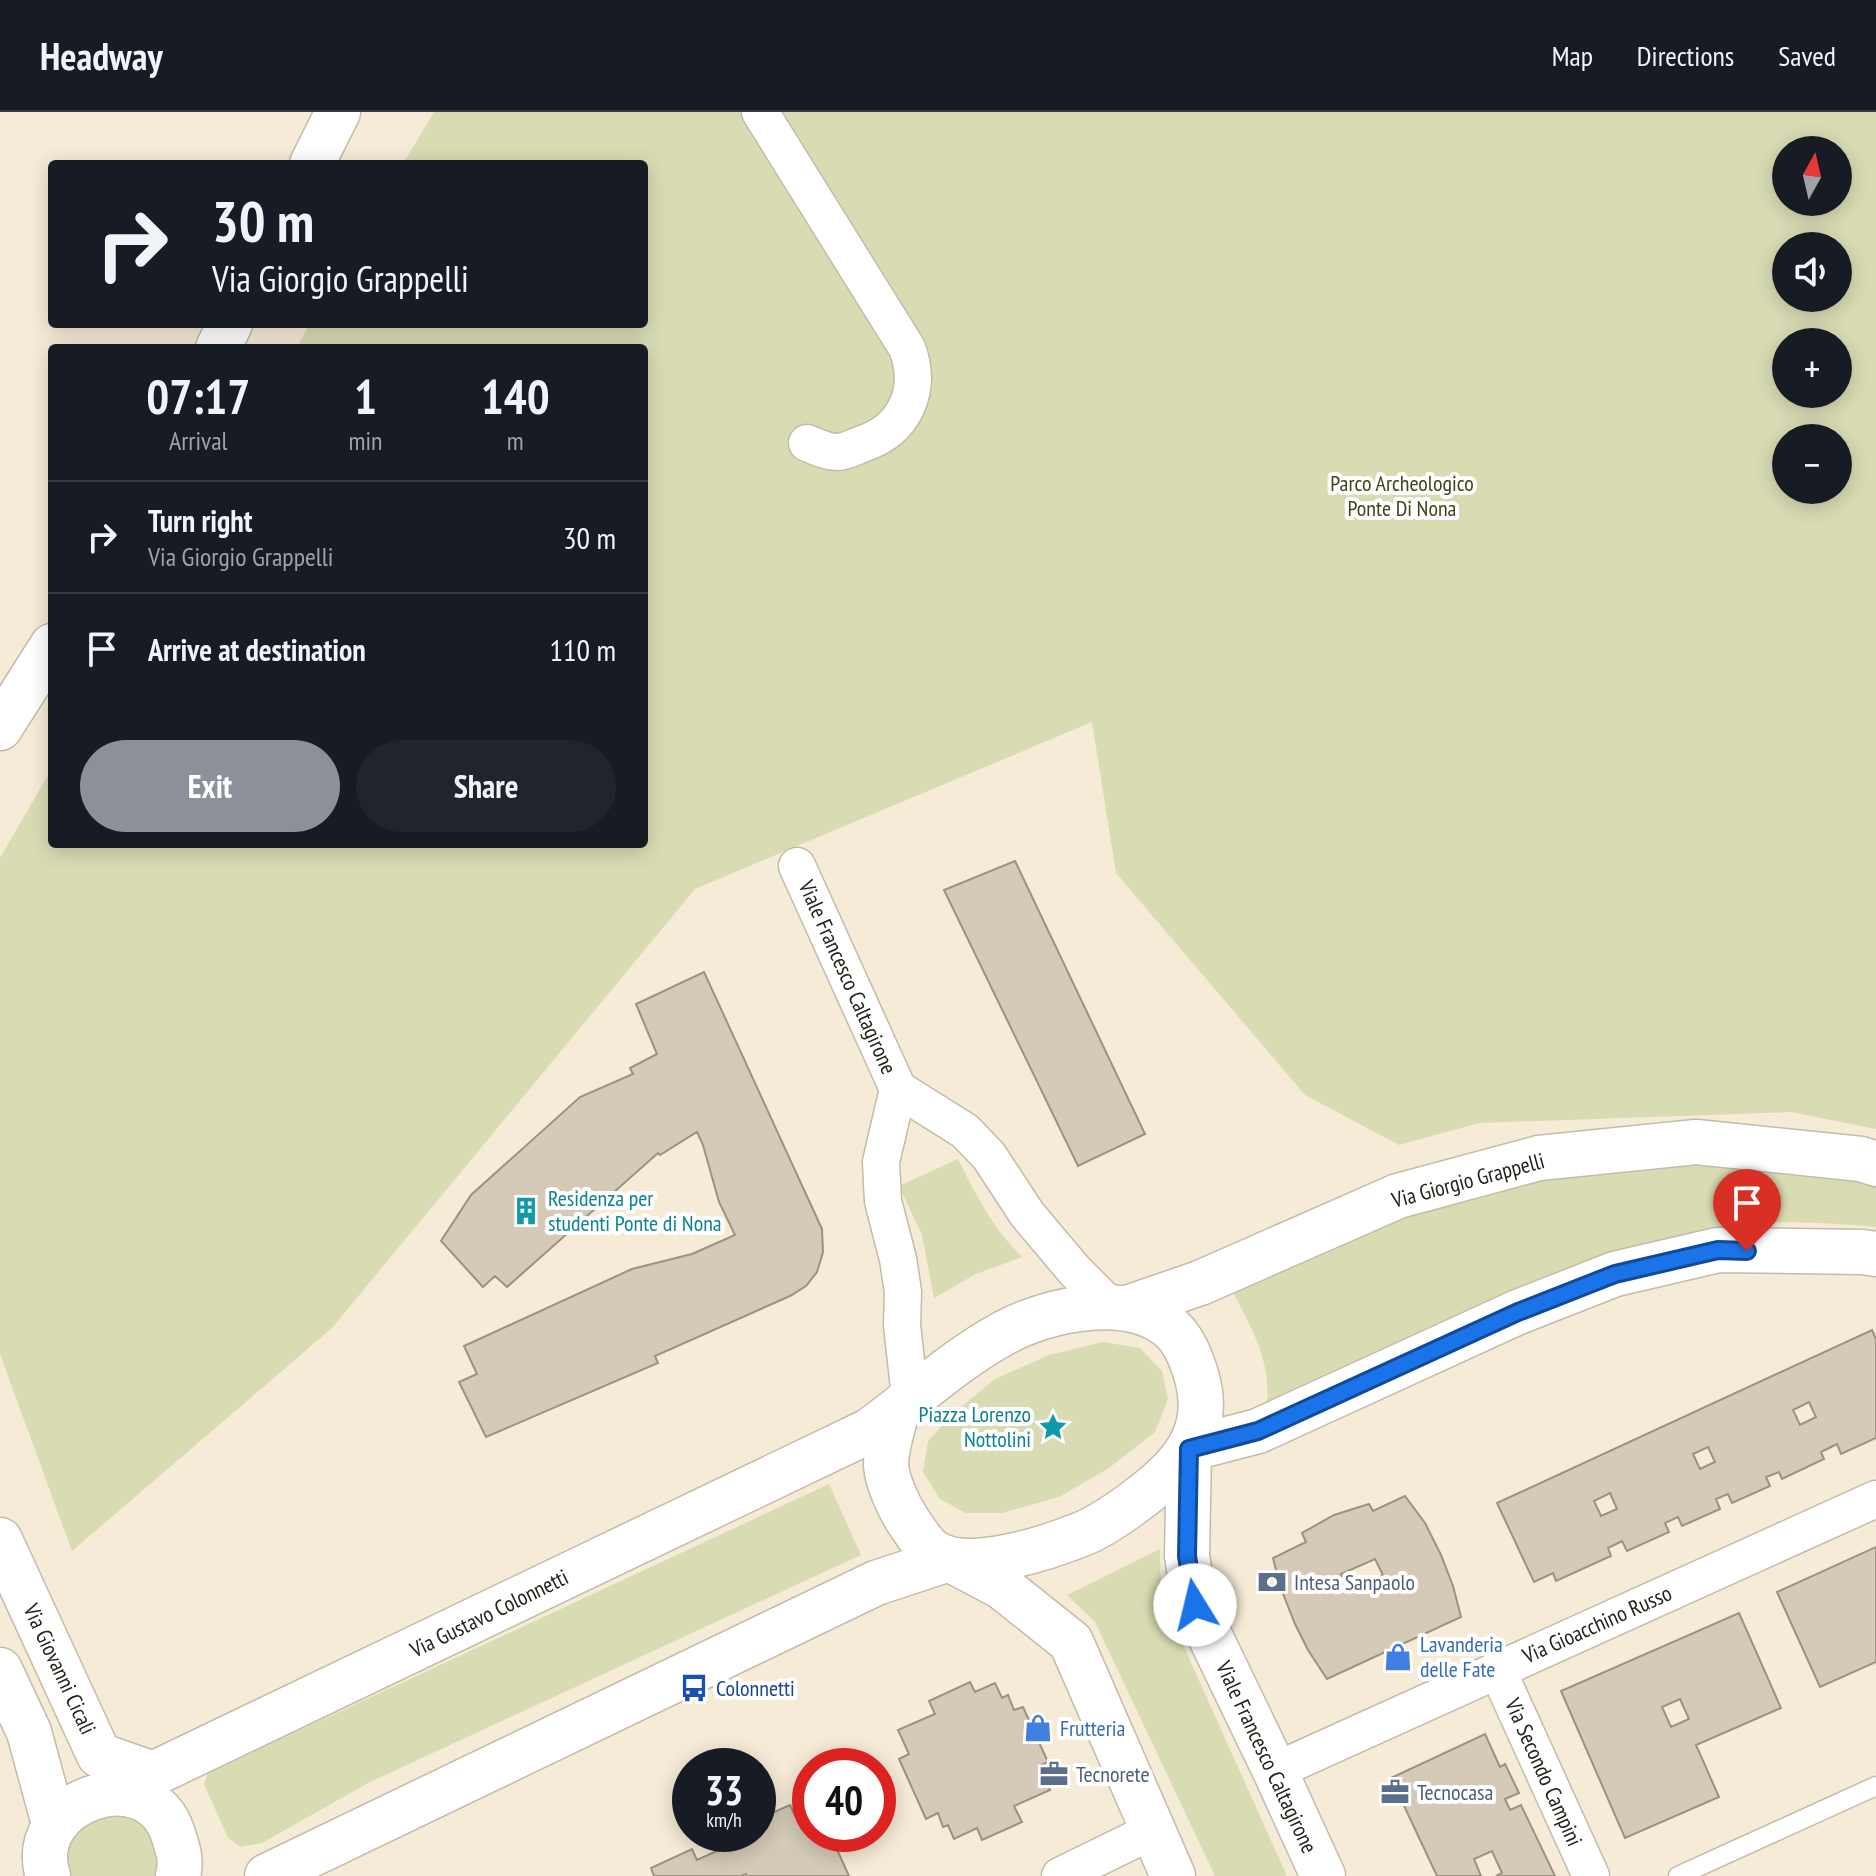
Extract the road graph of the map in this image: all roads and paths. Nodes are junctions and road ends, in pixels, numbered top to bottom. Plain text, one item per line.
1 (338, 112) edge
2 (760, 112) edge
3 (314, 160) edge
4 (807, 443) dead end
5 (48, 652) edge
6 (0, 728) edge
7 (797, 866) dead end
8 (898, 1089) junction
9 (1876, 1164) edge
10 (1876, 1254) edge
11 (1119, 1307) junction
12 (903, 1404) junction
13 (1189, 1449) junction
14 (1876, 1499) edge
15 (0, 1540) edge
16 (949, 1559) junction
17 (1497, 1669) junction
18 (0, 1670) edge
19 (1275, 1771) junction
20 (122, 1774) junction
21 (1876, 1786) edge
22 (54, 1824) junction
23 (1152, 1831) junction
24 (48, 1876) edge
25 (178, 1876) edge
26 (267, 1876) edge
27 (1060, 1876) edge
28 (1173, 1876) edge
29 (1323, 1876) edge
30 (1591, 1876) edge
31 (1678, 1876) edge

1 - 3 street
2 - 4 street
5 - 6 street
7 - 8 street, Viale Francesco Caltagirone
8 - 11 street, Viale Francesco Caltagirone
8 - 12 street, Viale Francesco Caltagirone
9 - 11 street, Via Giorgio Grappelli
10 - 13 street
11 - 12 street
11 - 13 street
12 - 16 street
12 - 20 street, Via Gustavo Colonnetti
13 - 16 street
13 - 19 street, Viale Francesco Caltagirone
14 - 17 street, Via Gioacchino Russo
15 - 20 street, Via Giovanni Cicali
16 - 23 street
16 - 26 street
17 - 19 street, Via Gioacchino Russo
17 - 30 street, Via Secondo Campini
18 - 22 street
19 - 29 street, Viale Francesco Caltagirone
20 - 22 street, Via Gustavo Colonnetti
20 - 25 street
21 - 31 lane
22 - 24 street
23 - 27 street
23 - 28 street

